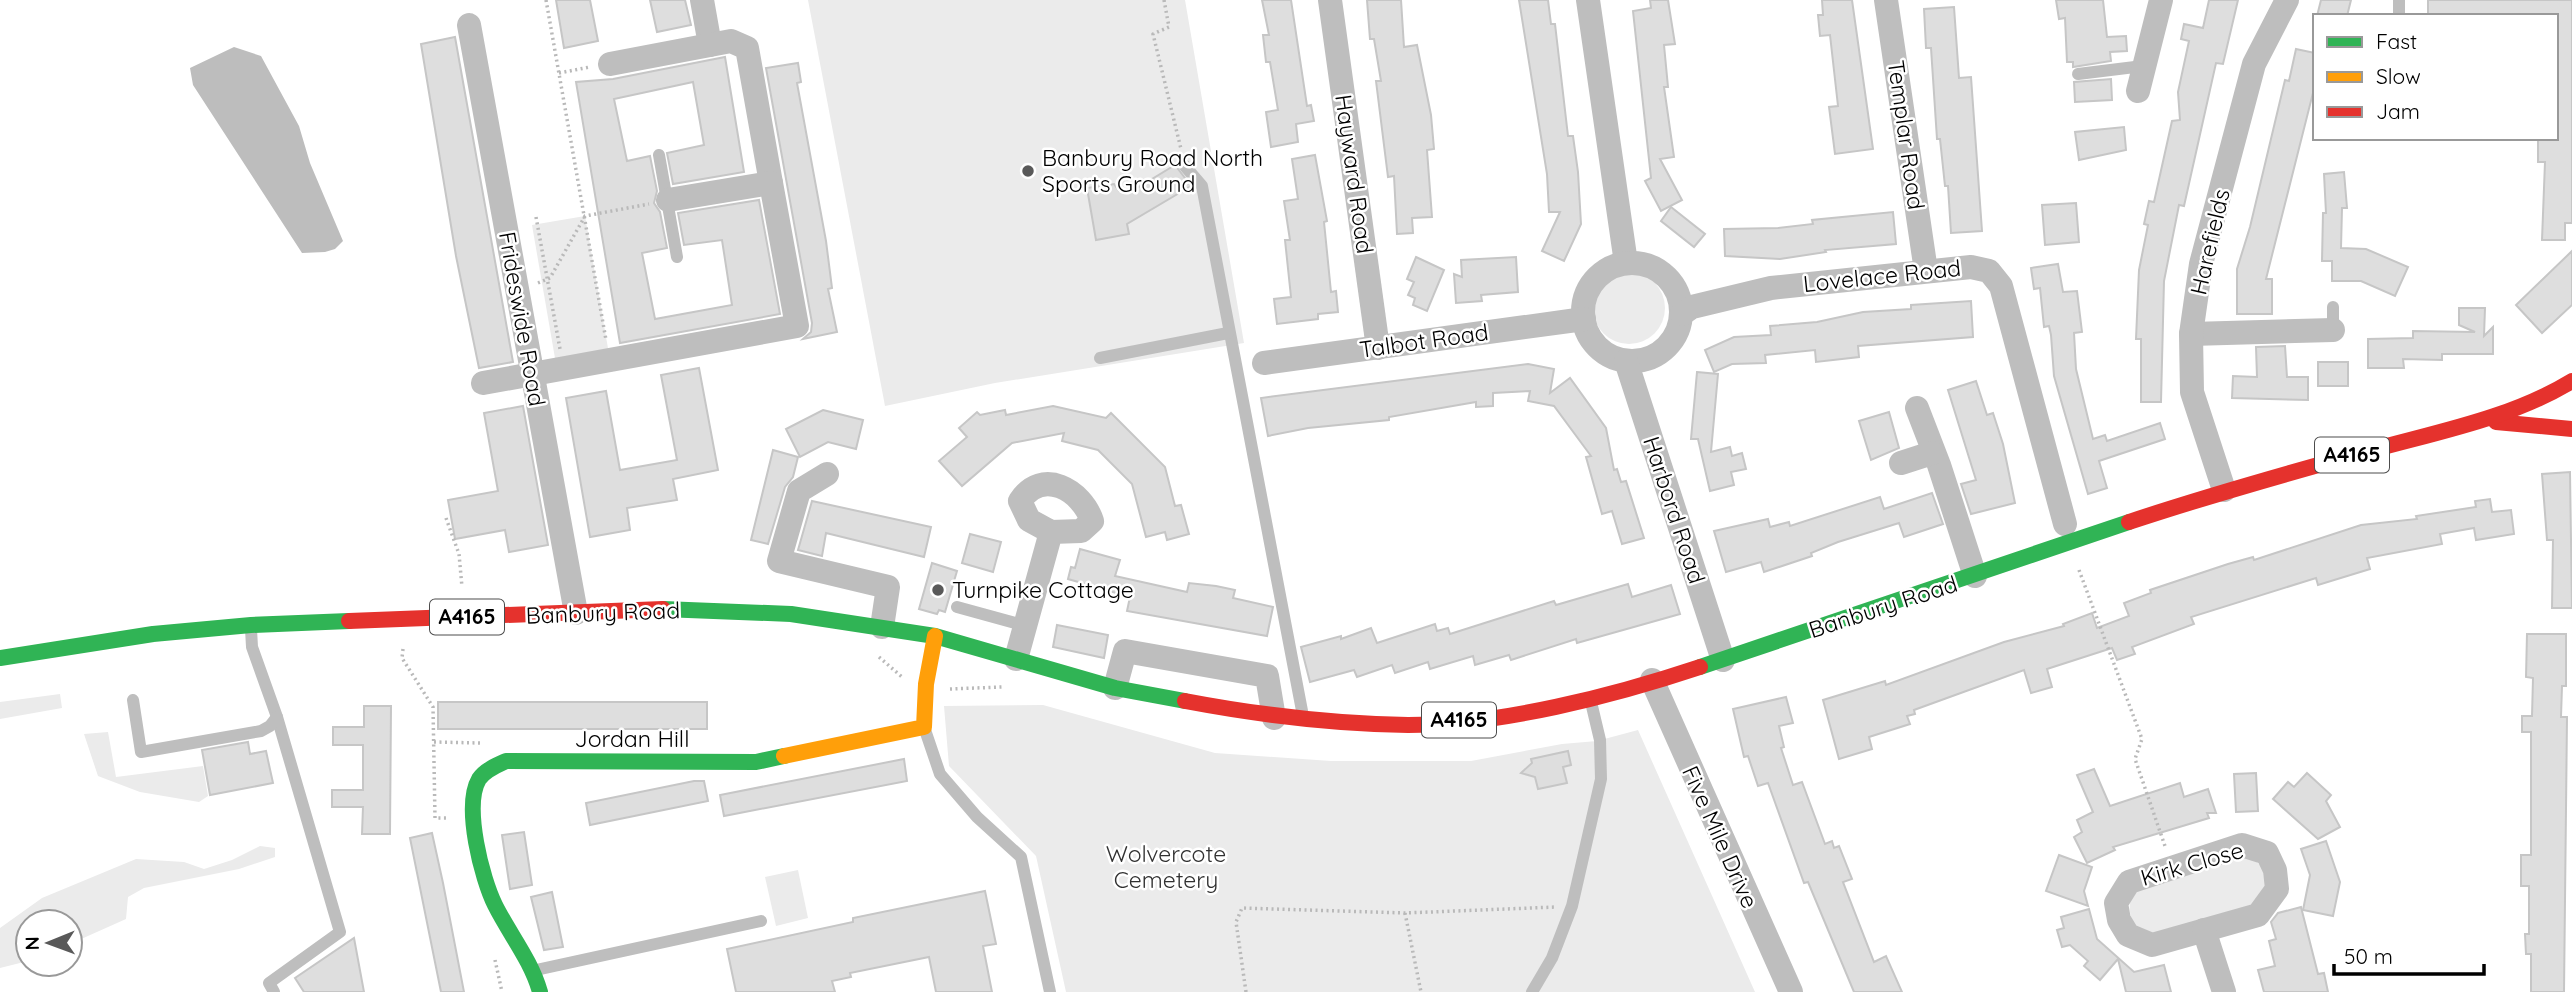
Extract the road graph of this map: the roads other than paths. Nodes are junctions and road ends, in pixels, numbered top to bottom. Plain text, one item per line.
1 (702, 0) edge
2 (1330, 0) edge
3 (1588, 0) edge
4 (1886, 0) edge
5 (2161, 0) edge
6 (2287, 0) edge
7 (469, 25) dead end
8 (710, 45) junction
9 (610, 64) road end
10 (2143, 66) junction
11 (2078, 74) dead end
12 (2138, 91) dead end
13 (659, 155) dead end
14 (1184, 165) road end
15 (771, 183) junction
16 (668, 201) junction
17 (677, 257) dead end
18 (1626, 263) junction
19 (1926, 271) junction
20 (1682, 314) junction
21 (2333, 318) dead end
22 (1584, 319) junction
23 (1228, 333) junction
24 (2191, 334) junction
25 (1378, 348) junction
26 (1100, 358) dead end
27 (1626, 361) junction
28 (1264, 363) dead end
29 (532, 374) junction
30 (2572, 381) edge
31 (483, 383) dead end
32 (1917, 408) dead end
33 (2480, 421) junction
34 (2572, 429) edge
35 (1932, 453) junction
36 (1901, 463) dead end
37 (827, 474) dead end
38 (2224, 490) junction
39 (2064, 520) dead end
40 (1051, 532) dead end
41 (1975, 576) junction
42 (957, 607) dead end
43 (576, 613) junction
44 (251, 625) junction
45 (1026, 626) junction
46 (882, 627) junction
47 (935, 636) junction
48 (0, 658) edge
49 (1016, 659) junction
50 (1723, 660) junction
51 (1652, 680) junction
52 (1115, 688) junction
53 (1590, 698) junction
54 (133, 701) dead end
55 (276, 717) junction
56 (1274, 718) junction
57 (1304, 720) junction
58 (924, 727) junction
59 (761, 920) dead end
60 (2204, 930) junction
61 (536, 970) junction
62 (274, 992) edge
63 (540, 992) edge
64 (1050, 992) edge
65 (1532, 992) edge
66 (1791, 992) edge
67 (2224, 992) edge

1 - 8 street
2 - 25 street, Hayward Road
3 - 18 street
4 - 19 street, Templar Road
5 - 10 street
6 - 24 street, Harefields
7 - 29 street, Frideswide Road
8 - 9 street
8 - 15 street
10 - 11 lane
10 - 12 street
13 - 16 lane
14 - 23 lane
15 - 16 street
15 - 29 street
16 - 17 lane
18 - 20 street
18 - 22 street
19 - 20 street, Lovelace Road
19 - 39 street, Lovelace Road
20 - 27 street
21 - 24 street
22 - 25 street, Talbot Road
22 - 27 street
23 - 26 lane
23 - 57 lane
24 - 38 street, Harefields
25 - 28 street, Talbot Road
27 - 50 street, Harbord Road
29 - 31 street
29 - 43 street, Frideswide Road
30 - 33 main road, Banbury Road / A4165
32 - 35 street
33 - 34 main road, Banbury Road / A4165
33 - 38 main road, Banbury Road / A4165
35 - 36 street
35 - 41 street
37 - 46 street
38 - 41 main road, Banbury Road / A4165
40 - 45 street
41 - 50 main road, Banbury Road / A4165
42 - 45 lane
43 - 44 main road, Banbury Road / A4165
43 - 46 main road, Banbury Road / A4165
44 - 48 main road, Banbury Road / A4165
44 - 55 lane
45 - 49 street
46 - 47 main road, Banbury Road / A4165
47 - 49 main road, Banbury Road / A4165
47 - 58 main road
49 - 52 main road, Banbury Road / A4165
50 - 51 main road, Banbury Road / A4165
51 - 53 main road, Banbury Road / A4165
51 - 66 street, Five Mile Drive
52 - 56 main road, Banbury Road / A4165
52 - 56 street
53 - 57 main road, Banbury Road / A4165
53 - 65 lane
54 - 55 lane
55 - 62 lane
56 - 57 main road, Banbury Road / A4165
58 - 61 main road, Jordan Hill
58 - 64 lane
59 - 61 lane
60 - 60 street, Kirk Close
60 - 67 street
61 - 63 main road

